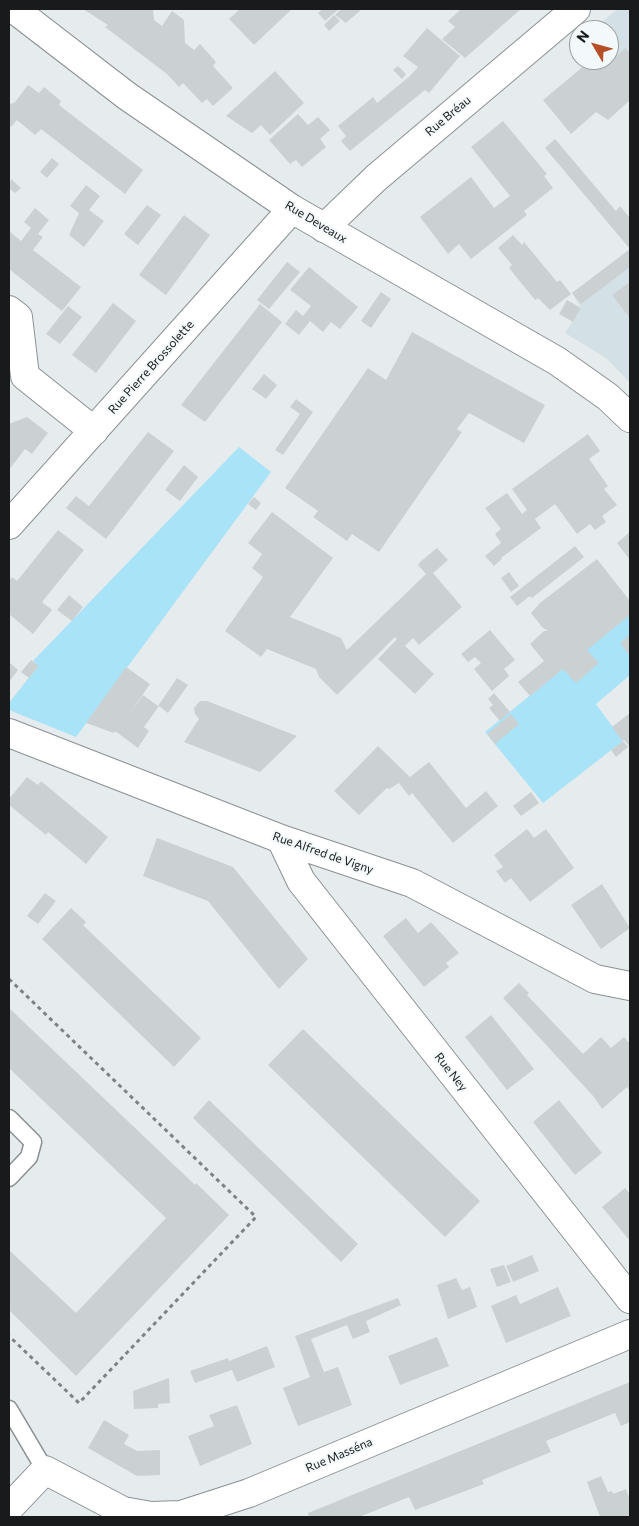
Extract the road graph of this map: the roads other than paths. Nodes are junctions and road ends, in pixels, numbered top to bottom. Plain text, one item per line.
1 (14, 9) edge
2 (576, 9) edge
3 (292, 209) junction
4 (324, 228) junction
5 (9, 310) edge
6 (17, 376) edge
7 (630, 418) edge
8 (94, 431) junction
9 (9, 525) edge
10 (9, 733) edge
11 (281, 839) junction
12 (630, 986) edge
13 (9, 1118) edge
14 (9, 1178) edge
15 (630, 1300) edge
16 (630, 1334) edge
17 (9, 1409) edge
18 (45, 1470) junction
19 (9, 1508) edge

1 - 3 street, Rue Deveaux
2 - 4 street, Rue Bréau
3 - 4 street, Rue Deveaux
3 - 8 street, Rue Pierre Brossolette
4 - 7 street, Rue Deveaux
5 - 6 street
6 - 8 street
8 - 9 street, Rue Pierre Brossolette
10 - 11 street, Rue Alfred de Vigny
11 - 12 street, Rue Alfred de Vigny
11 - 15 street, Rue Ney
13 - 14 lane
16 - 18 street, Rue Masséna
17 - 18 lane
18 - 19 street

